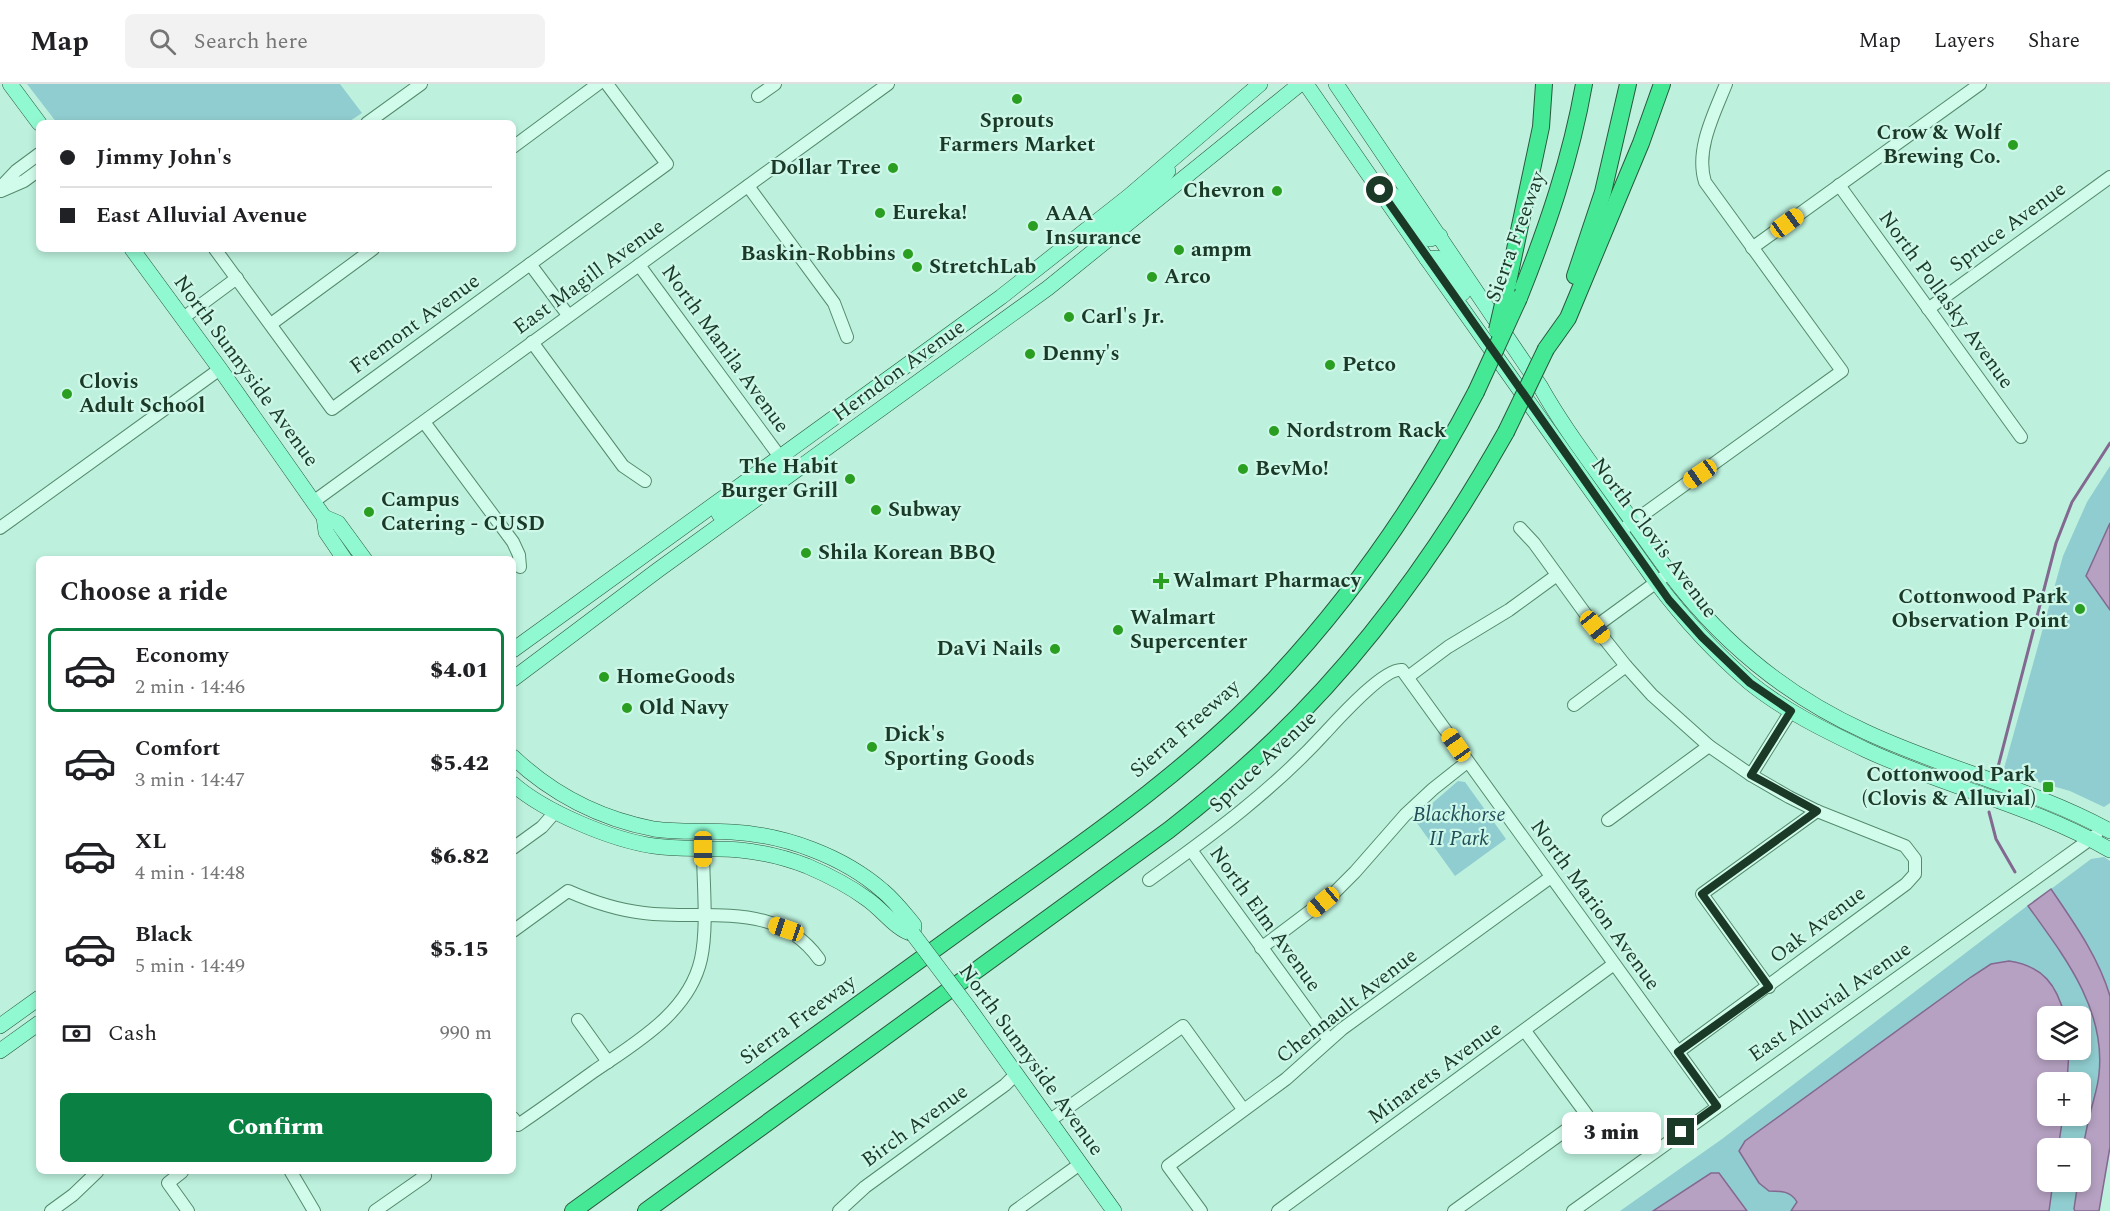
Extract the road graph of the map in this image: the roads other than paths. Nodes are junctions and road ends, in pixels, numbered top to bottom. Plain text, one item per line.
1 (10, 84) edge
2 (598, 84) edge
3 (607, 84) edge
4 (776, 84) edge
5 (888, 84) edge
6 (1260, 84) edge
7 (1300, 84) edge
8 (1306, 84) edge
9 (1336, 84) edge
10 (1544, 84) edge
11 (1584, 84) edge
12 (1628, 84) edge
13 (1662, 84) edge
14 (1726, 84) edge
15 (1980, 84) edge
16 (413, 86) edge
17 (758, 96) dead end
18 (37, 120) edge
19 (371, 120) edge
20 (516, 145) edge
21 (1189, 145) junction
22 (36, 156) edge
23 (36, 172) edge
24 (1368, 173) junction
25 (2110, 177) edge
26 (1839, 185) junction
27 (748, 186) junction
28 (0, 190) edge
29 (1082, 234) junction
30 (1440, 236) junction
31 (1752, 248) junction
32 (134, 252) edge
33 (216, 252) edge
34 (369, 252) edge
35 (1093, 253) junction
36 (1427, 260) junction
37 (530, 264) junction
38 (639, 264) junction
39 (237, 278) junction
40 (1513, 292) junction
41 (1928, 309) junction
42 (568, 315) junction
43 (183, 318) junction
44 (271, 324) junction
45 (993, 328) junction
46 (847, 337) dead end
47 (1507, 338) junction
48 (532, 342) junction
49 (1546, 350) junction
50 (915, 359) junction
51 (220, 369) junction
52 (424, 422) junction
53 (2021, 437) dead end
54 (780, 456) junction
55 (788, 477) junction
56 (645, 481) dead end
57 (314, 502) junction
58 (324, 517) junction
59 (1633, 522) junction
60 (0, 528) edge
61 (1520, 528) dead end
62 (1620, 531) junction
63 (344, 556) edge
64 (362, 556) edge
65 (520, 567) dead end
66 (658, 570) junction
67 (1669, 573) junction
68 (1557, 575) junction
69 (1656, 582) junction
70 (1595, 627) junction
71 (516, 648) edge
72 (1626, 666) junction
73 (1403, 673) junction
74 (516, 677) edge
75 (1574, 705) dead end
76 (1791, 711) junction
77 (1882, 739) junction
78 (1709, 746) junction
79 (516, 760) edge
80 (1467, 762) junction
81 (1751, 775) junction
82 (516, 786) edge
83 (556, 811) junction
84 (1817, 811) junction
85 (1608, 820) dead end
86 (2108, 828) edge
87 (675, 831) junction
88 (2090, 839) junction
89 (516, 846) edge
90 (703, 849) junction
91 (1191, 850) junction
92 (2110, 850) edge
93 (825, 856) junction
94 (782, 857) junction
95 (1551, 878) junction
96 (1149, 880) dead end
97 (891, 898) junction
98 (703, 915) junction
99 (516, 928) edge
100 (913, 934) junction
101 (1261, 948) junction
102 (819, 959) dead end
103 (1614, 964) junction
104 (1769, 987) junction
105 (36, 1000) edge
106 (578, 1020) dead end
107 (36, 1025) edge
108 (0, 1026) edge
109 (1525, 1031) junction
110 (1329, 1040) junction
111 (0, 1051) edge
112 (1678, 1052) junction
113 (608, 1062) junction
114 (1016, 1074) junction
115 (1717, 1106) junction
116 (1243, 1109) junction
117 (1049, 1121) junction
118 (516, 1122) edge
119 (749, 1135) junction
120 (1080, 1164) junction
121 (95, 1174) edge
122 (179, 1174) edge
123 (292, 1174) edge
124 (424, 1174) edge
125 (588, 1200) junction
126 (54, 1210) edge
127 (188, 1211) edge
128 (314, 1211) edge
129 (375, 1211) edge
130 (567, 1211) edge
131 (573, 1211) edge
132 (646, 1211) edge
133 (659, 1211) edge
134 (839, 1211) edge
135 (1015, 1211) edge
136 (1114, 1211) edge
137 (1201, 1211) edge
138 (1278, 1211) edge
139 (1455, 1211) edge
140 (1573, 1211) edge

1 - 18 main road
2 - 20 street
3 - 37 street, Fremont Avenue
4 - 17 street
5 - 27 street, East Magill Avenue
6 - 21 main road, Herndon Avenue
7 - 35 main road, Herndon Avenue
8 - 24 main road, North Clovis Avenue
9 - 30 main road, North Clovis Avenue
10 - 40 highway
11 - 40 highway, Sierra Freeway
12 - 49 highway
13 - 49 highway
14 - 31 street
15 - 26 street
16 - 19 street
21 - 29 main road, Herndon Avenue
21 - 35 main road
22 - 28 street
23 - 28 street
24 - 30 main road
24 - 36 main road, North Clovis Avenue
25 - 41 street, Spruce Avenue
26 - 31 street
26 - 41 street, North Pollasky Avenue
27 - 38 street, East Magill Avenue
27 - 46 street
29 - 45 main road
29 - 50 main road, Herndon Avenue
30 - 47 main road, North Clovis Avenue
31 - 59 street
32 - 43 main road, North Sunnyside Avenue
33 - 39 street
34 - 44 street
35 - 45 main road, Herndon Avenue
36 - 47 main road
36 - 62 main road, North Clovis Avenue
37 - 42 street
37 - 44 street, Fremont Avenue
38 - 42 street, East Magill Avenue
38 - 54 street, North Manila Avenue
39 - 43 street
39 - 44 street
40 - 125 highway, Sierra Freeway, bridge
41 - 53 street, North Pollasky Avenue
42 - 48 street, East Magill Avenue
43 - 51 main road, North Sunnyside Avenue
45 - 55 main road, Herndon Avenue
47 - 59 main road, North Clovis Avenue
48 - 52 street, East Magill Avenue
48 - 56 street
49 - 119 highway, bridge
50 - 54 main road, Herndon Avenue
50 - 55 main road
51 - 57 main road, North Sunnyside Avenue
51 - 60 street
52 - 57 street, East Magill Avenue
52 - 65 street
54 - 66 main road
54 - 71 main road, Herndon Avenue
55 - 66 main road, Herndon Avenue
57 - 58 main road, North Sunnyside Avenue
58 - 63 main road, North Sunnyside Avenue
58 - 64 main road, North Sunnyside Avenue
59 - 62 street
59 - 67 main road, North Clovis Avenue
61 - 68 street
62 - 69 main road, North Clovis Avenue
66 - 74 main road, Herndon Avenue
67 - 69 street
67 - 77 main road, North Clovis Avenue
68 - 70 street
68 - 73 street, Spruce Avenue
69 - 70 street
69 - 76 main road, North Clovis Avenue
70 - 72 street
72 - 75 street
72 - 78 street
73 - 80 street, North Marion Avenue
73 - 91 street, Spruce Avenue
76 - 77 main road
76 - 81 street
76 - 88 main road, North Clovis Avenue
77 - 86 main road, North Clovis Avenue
78 - 81 street
78 - 85 street
79 - 87 main road, North Sunnyside Avenue
80 - 95 street, North Marion Avenue
80 - 101 street
81 - 84 street
82 - 83 main road, North Sunnyside Avenue
83 - 87 main road
83 - 89 street
83 - 90 main road, North Sunnyside Avenue
84 - 104 street
84 - 104 street, Oak Avenue
86 - 88 street, East Alluvial Avenue
87 - 93 main road, North Sunnyside Avenue
88 - 92 main road, North Clovis Avenue
88 - 115 street, East Alluvial Avenue
90 - 93 main road
90 - 94 main road, North Sunnyside Avenue
90 - 98 street
91 - 96 street, Spruce Avenue
91 - 101 street, North Elm Avenue
93 - 97 main road, North Sunnyside Avenue
94 - 97 main road
94 - 100 main road, North Sunnyside Avenue
95 - 103 street, North Marion Avenue
95 - 110 street, Chennault Avenue
97 - 100 main road, North Sunnyside Avenue
98 - 99 street
98 - 102 street
98 - 113 street
100 - 114 main road, North Sunnyside Avenue, bridge
101 - 110 street, North Elm Avenue
103 - 109 street, Minarets Avenue
103 - 112 street, North Marion Avenue
104 - 112 street, Oak Avenue
105 - 108 main road
106 - 113 street
107 - 111 main road
109 - 138 street, Minarets Avenue
109 - 139 street
110 - 116 street, Chennault Avenue
112 - 115 street, North Marion Avenue
113 - 118 street
114 - 117 main road, North Sunnyside Avenue
114 - 134 street, Birch Avenue
115 - 140 street, East Alluvial Avenue
116 - 117 street
116 - 137 street, Chennault Avenue
117 - 120 main road, North Sunnyside Avenue
119 - 132 highway
119 - 133 highway
120 - 135 street
120 - 136 main road, North Sunnyside Avenue
121 - 126 street
122 - 127 street
123 - 128 street
124 - 129 street
125 - 130 highway
125 - 131 highway, Sierra Freeway

